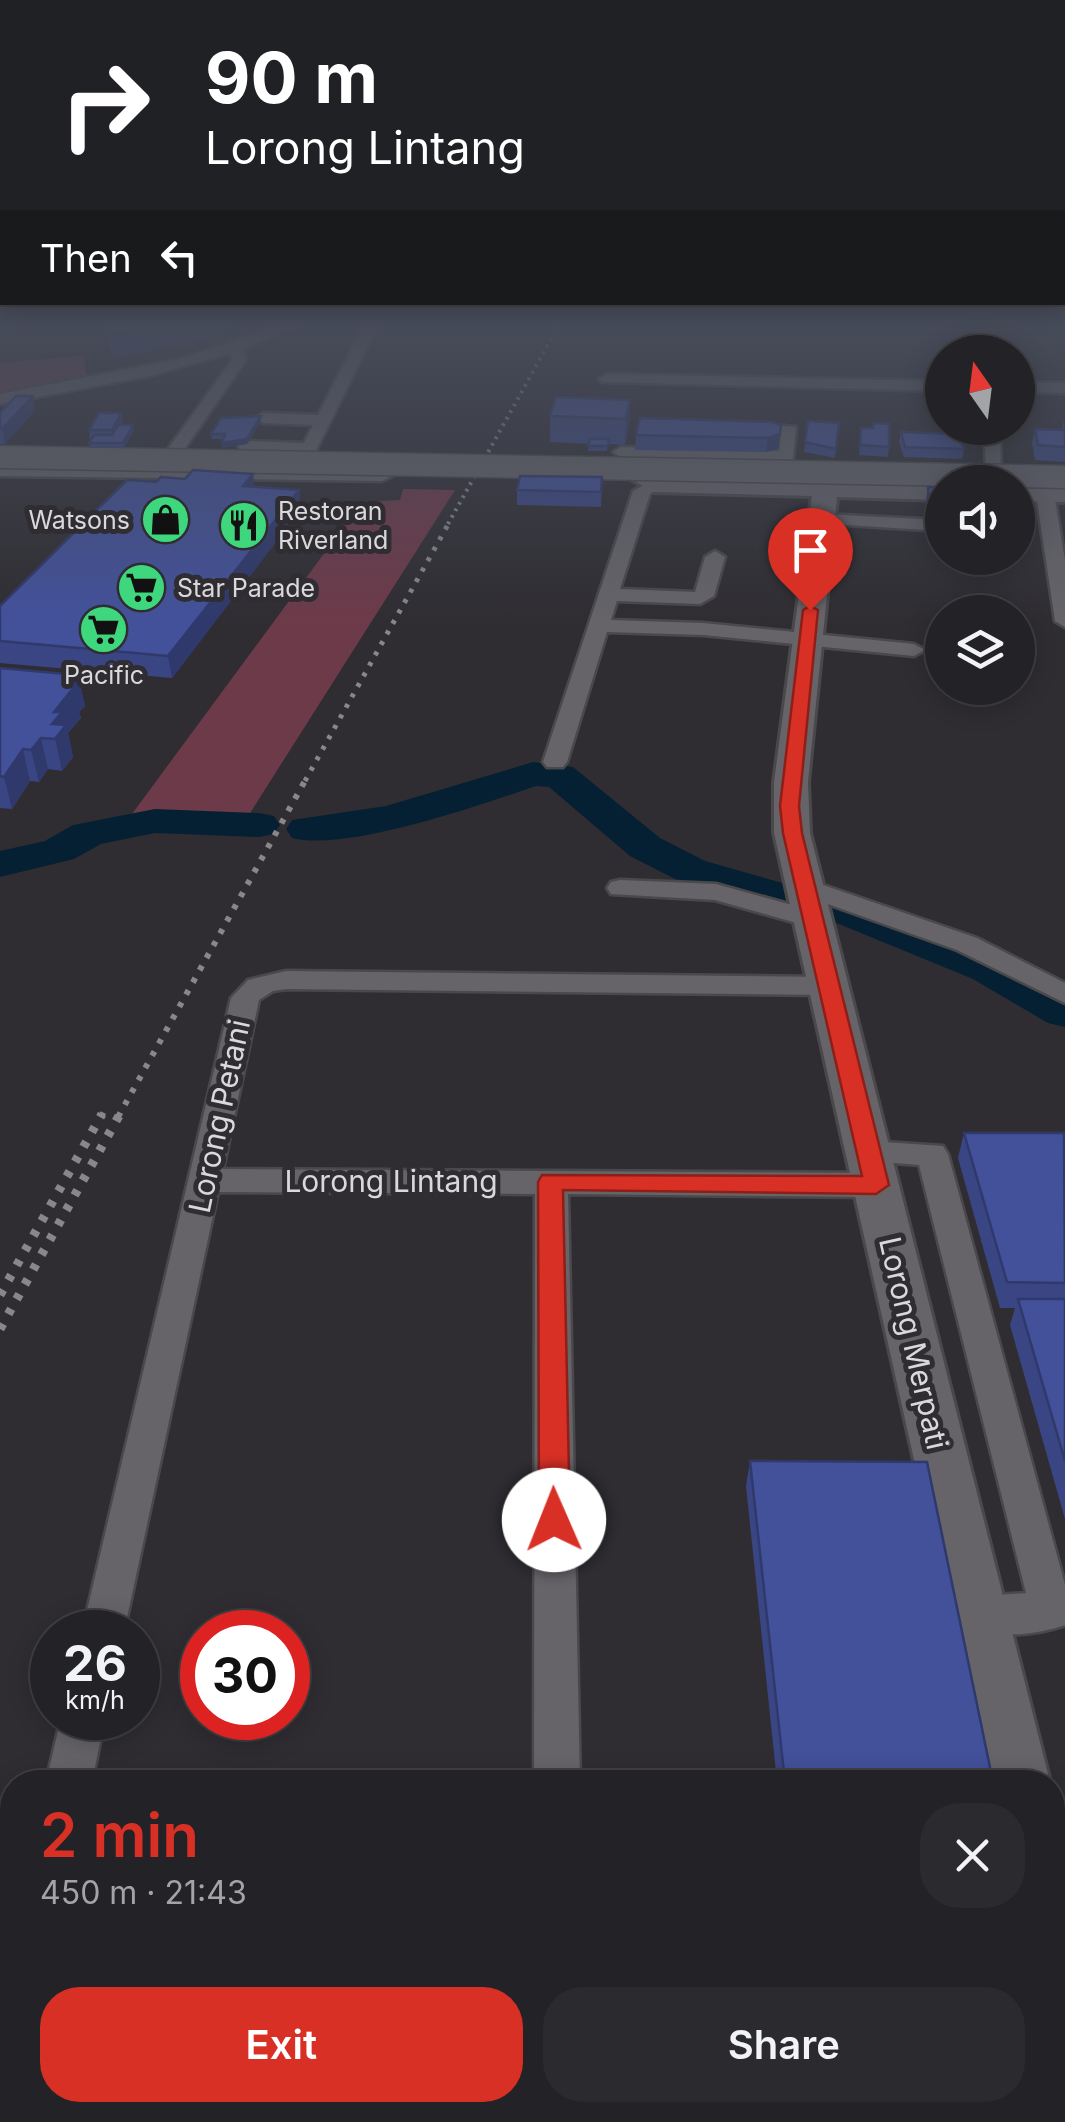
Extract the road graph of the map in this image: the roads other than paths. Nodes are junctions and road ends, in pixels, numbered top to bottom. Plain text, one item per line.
1 (192, 424) edge
2 (322, 424) edge
3 (714, 426) edge
4 (246, 446) edge
5 (621, 452) edge
6 (306, 453) junction
7 (0, 455) edge
8 (171, 456) junction
9 (787, 461) junction
10 (925, 467) edge
11 (0, 469) edge
12 (1035, 473) edge
13 (1065, 475) edge
14 (653, 486) junction
15 (925, 489) edge
16 (925, 491) edge
17 (1058, 492) edge
18 (823, 504) junction
19 (925, 523) edge
20 (715, 557) dead end
21 (608, 596) junction
22 (1065, 622) edge
23 (596, 626) junction
24 (807, 641) junction
25 (914, 650) dead end
26 (555, 762) dead end
27 (620, 888) dead end
28 (807, 902) junction
29 (827, 986) junction
30 (1065, 994) edge
31 (872, 1168) junction
32 (206, 1180) junction
33 (551, 1182) junction
34 (108, 1610) edge
35 (980, 1615) junction
36 (78, 1740) edge
37 (71, 1770) edge
38 (558, 1770) edge
39 (1015, 1770) edge

1 - 8 street
2 - 6 street
3 - 9 street
4 - 6 street
5 - 9 street
6 - 8 street
6 - 11 street
7 - 8 street
7 - 13 main road, bridge
9 - 10 main road
9 - 14 main road
11 - 15 main road
12 - 13 main road
14 - 18 main road
14 - 21 street
16 - 18 main road
17 - 22 street
18 - 19 street
18 - 24 main road, Lorong Merpati
20 - 21 street
21 - 23 street
23 - 24 street
23 - 26 street
24 - 25 street
24 - 28 main road, Lorong Merpati
27 - 28 street
28 - 29 main road, Lorong Merpati
28 - 30 street
29 - 31 main road, Lorong Merpati
29 - 32 street, Lorong Petani
31 - 33 street, Lorong Lintang
31 - 35 main road, Lorong Merpati
31 - 35 street, Lorong Lintang
32 - 33 street, Lorong Lintang
32 - 34 street, Lorong Petani
33 - 38 street
35 - 39 main road, Lorong Merpati
36 - 37 street

